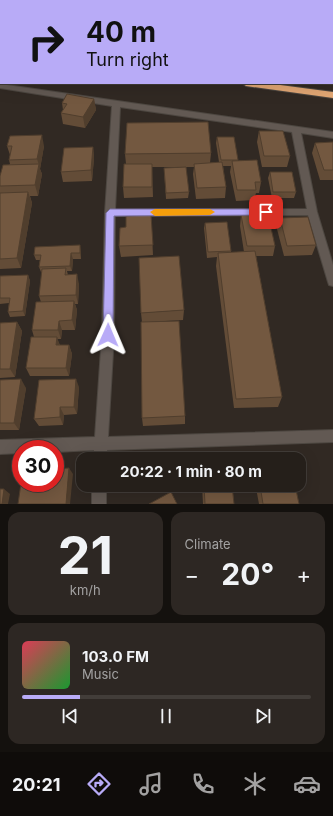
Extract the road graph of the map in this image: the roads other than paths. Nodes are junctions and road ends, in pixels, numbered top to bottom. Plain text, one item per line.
1 (253, 84) edge
2 (0, 86) edge
3 (333, 95) edge
4 (116, 104) junction
5 (296, 130) junction
6 (333, 135) edge
7 (312, 212) junction
8 (110, 213) junction
9 (333, 282) edge
10 (333, 436) edge
11 (100, 443) junction
12 (0, 446) edge
13 (100, 452) edge
14 (99, 492) edge
15 (99, 504) edge

1 - 3 highway
2 - 4 street
4 - 5 street
4 - 8 street
5 - 6 street
5 - 7 street
7 - 8 street
7 - 9 street
8 - 11 street
10 - 11 street
11 - 12 street
11 - 13 street
14 - 15 street

